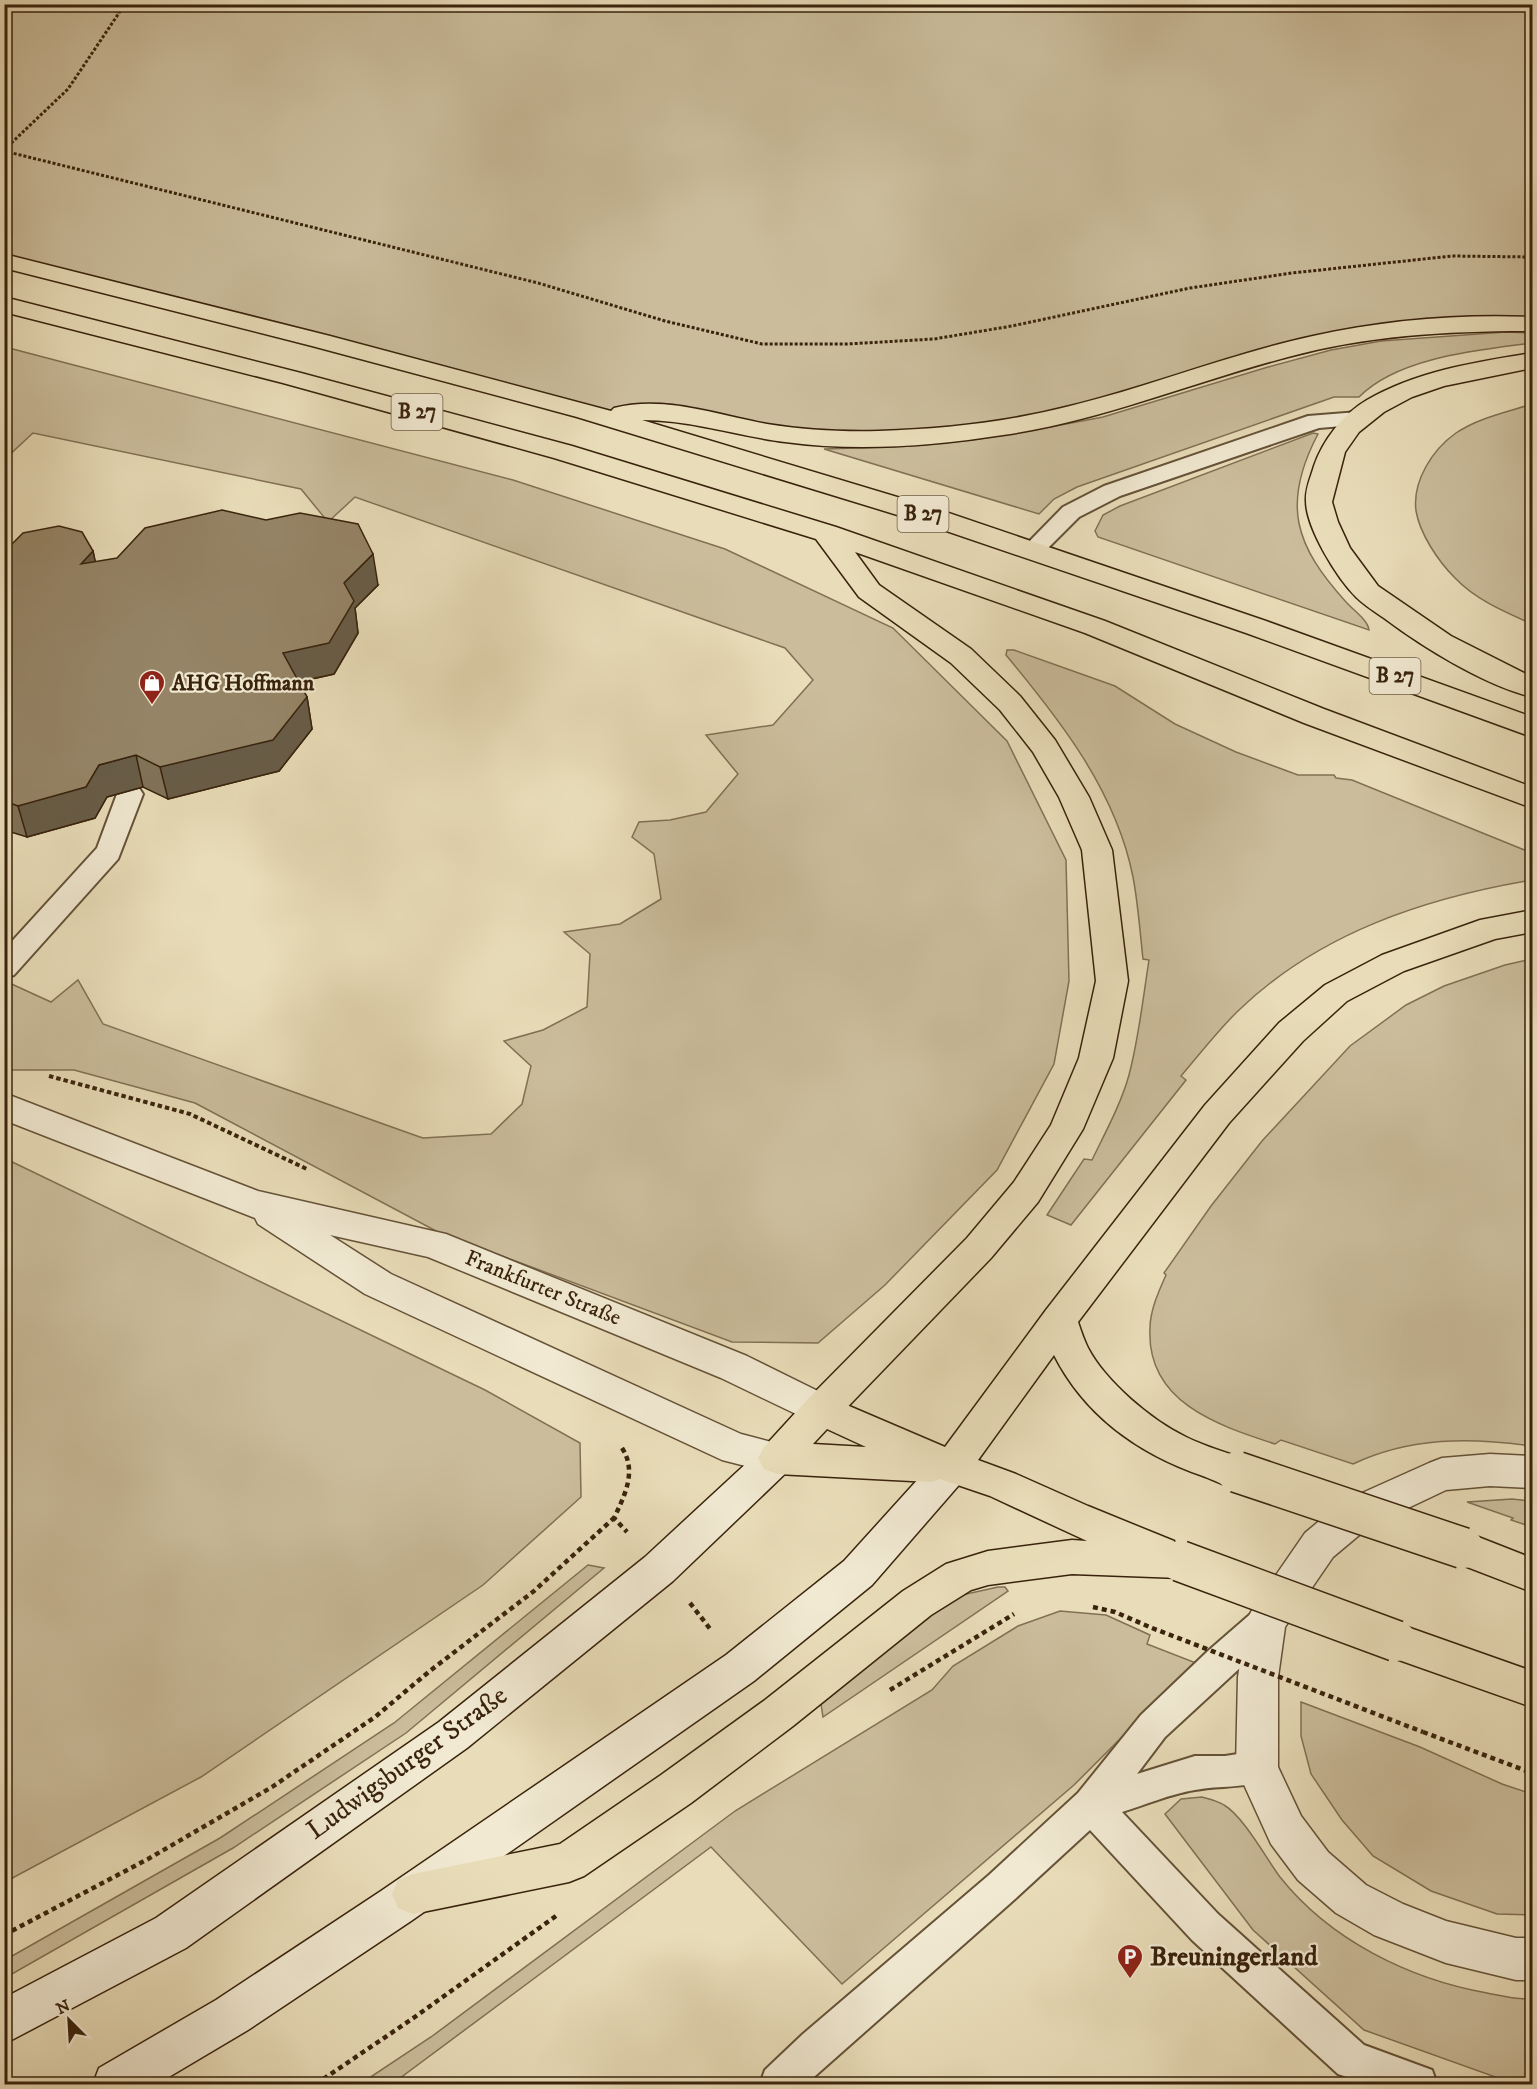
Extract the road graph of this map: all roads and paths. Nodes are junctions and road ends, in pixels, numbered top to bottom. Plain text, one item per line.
1 (125, 4) edge
2 (4, 150) edge
3 (1533, 248) edge
4 (1527, 255) junction
5 (1533, 257) edge
6 (4, 261) edge
7 (4, 304) edge
8 (1533, 324) edge
9 (1533, 361) edge
10 (586, 412) junction
11 (1358, 419) junction
12 (826, 533) junction
13 (1032, 551) junction
14 (1533, 688) edge
15 (1533, 727) edge
16 (130, 794) edge
17 (1533, 798) edge
18 (1533, 921) edge
19 (4, 968) edge
20 (4, 1106) edge
21 (253, 1204) junction
22 (1059, 1320) junction
23 (821, 1410) junction
24 (777, 1458) junction
25 (951, 1467) junction
26 (1533, 1472) edge
27 (614, 1518) dead end
28 (1180, 1561) junction
29 (1533, 1575) edge
30 (1266, 1622) junction
31 (1152, 1628) dead end
32 (1533, 1689) edge
33 (1257, 1767) junction
34 (1533, 1773) edge
35 (1091, 1805) junction
36 (413, 1894) junction
37 (4, 1935) edge
38 (1533, 1959) edge
39 (4, 2022) edge
40 (1349, 2072) edge
41 (115, 2085) edge
42 (779, 2085) edge
43 (1418, 2085) edge

1 - 2 path
2 - 4 path
3 - 4 path
4 - 5 path
6 - 10 main road, B 27
7 - 12 main road, B 27
8 - 10 main road
9 - 11 main road
10 - 13 main road, B 27
11 - 13 lane
11 - 14 main road
12 - 17 main road, B 27
12 - 23 main road
13 - 15 main road, B 27
16 - 19 lane
18 - 22 main road
20 - 21 street, Frankfurter Straße
21 - 23 street, Frankfurter Straße
21 - 24 street, Frankfurter Straße
22 - 25 main road
22 - 29 main road, bridge
23 - 24 main road
23 - 25 main road
24 - 25 main road
24 - 39 street, Ludwigsburger Straße
25 - 28 main road
25 - 36 street
26 - 30 street
27 - 37 path
28 - 32 main road, bridge
28 - 36 main road
30 - 33 street
30 - 35 lane
31 - 34 path, bridge
33 - 35 lane
33 - 38 street
35 - 40 lane
35 - 42 lane
36 - 41 street
40 - 43 lane

